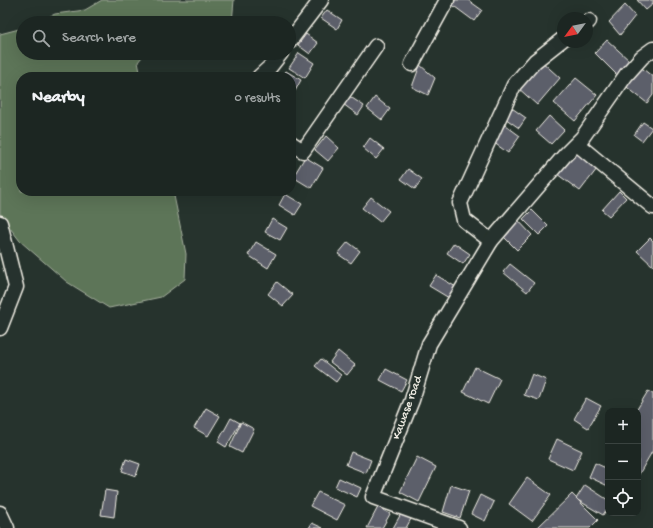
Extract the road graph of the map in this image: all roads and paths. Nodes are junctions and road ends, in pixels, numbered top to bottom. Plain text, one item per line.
1 (321, 0) edge
2 (447, 0) edge
3 (296, 33) edge
4 (557, 44) edge
5 (376, 46) dead end
6 (653, 49) edge
7 (276, 60) edge
8 (412, 64) dead end
9 (264, 72) edge
10 (577, 144) junction
11 (296, 146) edge
12 (653, 207) edge
13 (0, 223) edge
14 (491, 241) junction
15 (0, 328) edge
16 (0, 513) edge
17 (7, 528) edge
18 (459, 528) edge

1 - 3 street
2 - 8 street
4 - 14 street
5 - 11 street
6 - 10 street
7 - 9 street
10 - 12 street
10 - 14 street
13 - 15 street
14 - 18 street, Kawase road
16 - 17 street

